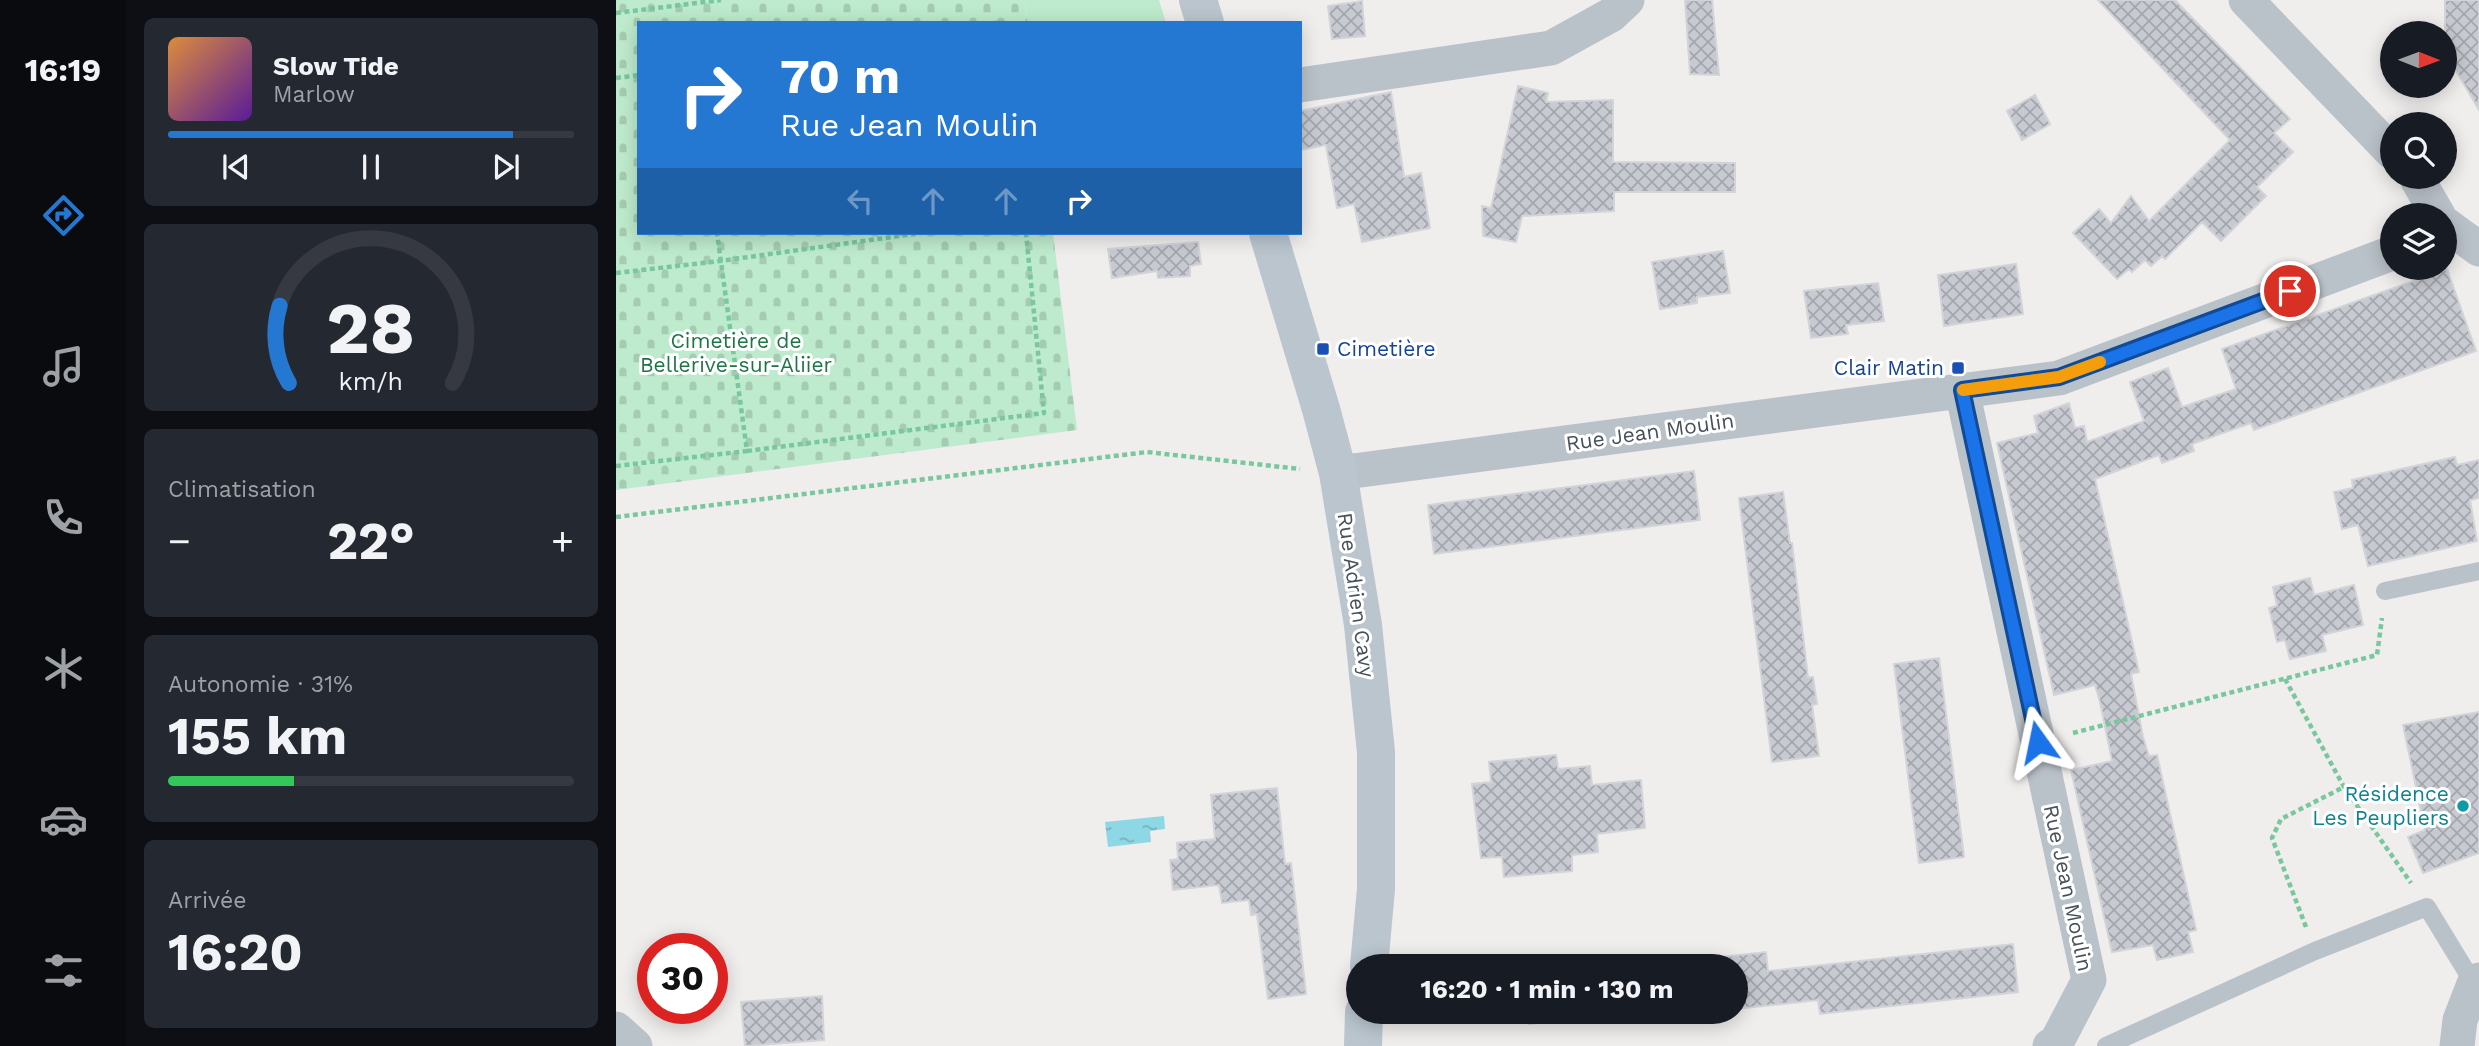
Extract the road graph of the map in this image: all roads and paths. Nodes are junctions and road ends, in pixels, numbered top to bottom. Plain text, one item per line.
1 (721, 0) edge
2 (1198, 0) edge
3 (1627, 0) edge
4 (2246, 0) edge
5 (616, 13) edge
6 (1204, 21) edge
7 (637, 75) edge
8 (616, 78) edge
9 (1302, 85) edge
10 (2380, 140) edge
11 (2457, 233) edge
12 (717, 235) edge
13 (906, 235) edge
14 (1026, 235) edge
15 (1269, 235) edge
16 (2479, 249) edge
17 (2380, 257) edge
18 (720, 261) junction
19 (616, 273) edge
20 (1962, 390) junction
21 (747, 451) junction
22 (616, 466) edge
23 (1338, 473) junction
24 (616, 517) edge
25 (2479, 571) edge
26 (2385, 592) joint
27 (2285, 678) junction
28 (2038, 742) junction
29 (2344, 787) junction
30 (2427, 907) junction
31 (2315, 951) junction
32 (1369, 954) edge
33 (2477, 982) edge
34 (616, 1029) edge
35 (635, 1046) edge
36 (2053, 1046) edge
37 (2106, 1046) edge
38 (2457, 1046) edge

1 - 5 path
2 - 6 main road
3 - 9 street
4 - 10 street
7 - 8 path
11 - 16 street
12 - 18 path
13 - 18 path
14 - 21 path
15 - 23 main road, Rue Adrien Cavy
17 - 20 street, Rue Jean Moulin
18 - 19 path
18 - 21 path
20 - 23 street, Rue Jean Moulin
20 - 28 street, Rue Jean Moulin
21 - 22 path
23 - 24 path
23 - 32 main road, Rue Adrien Cavy
25 - 26 lane
26 - 27 path
27 - 28 path
27 - 29 path
28 - 36 street, Rue Jean Moulin
29 - 30 path
29 - 31 path
30 - 31 lane
30 - 33 lane
31 - 37 lane
33 - 38 street
34 - 35 street

